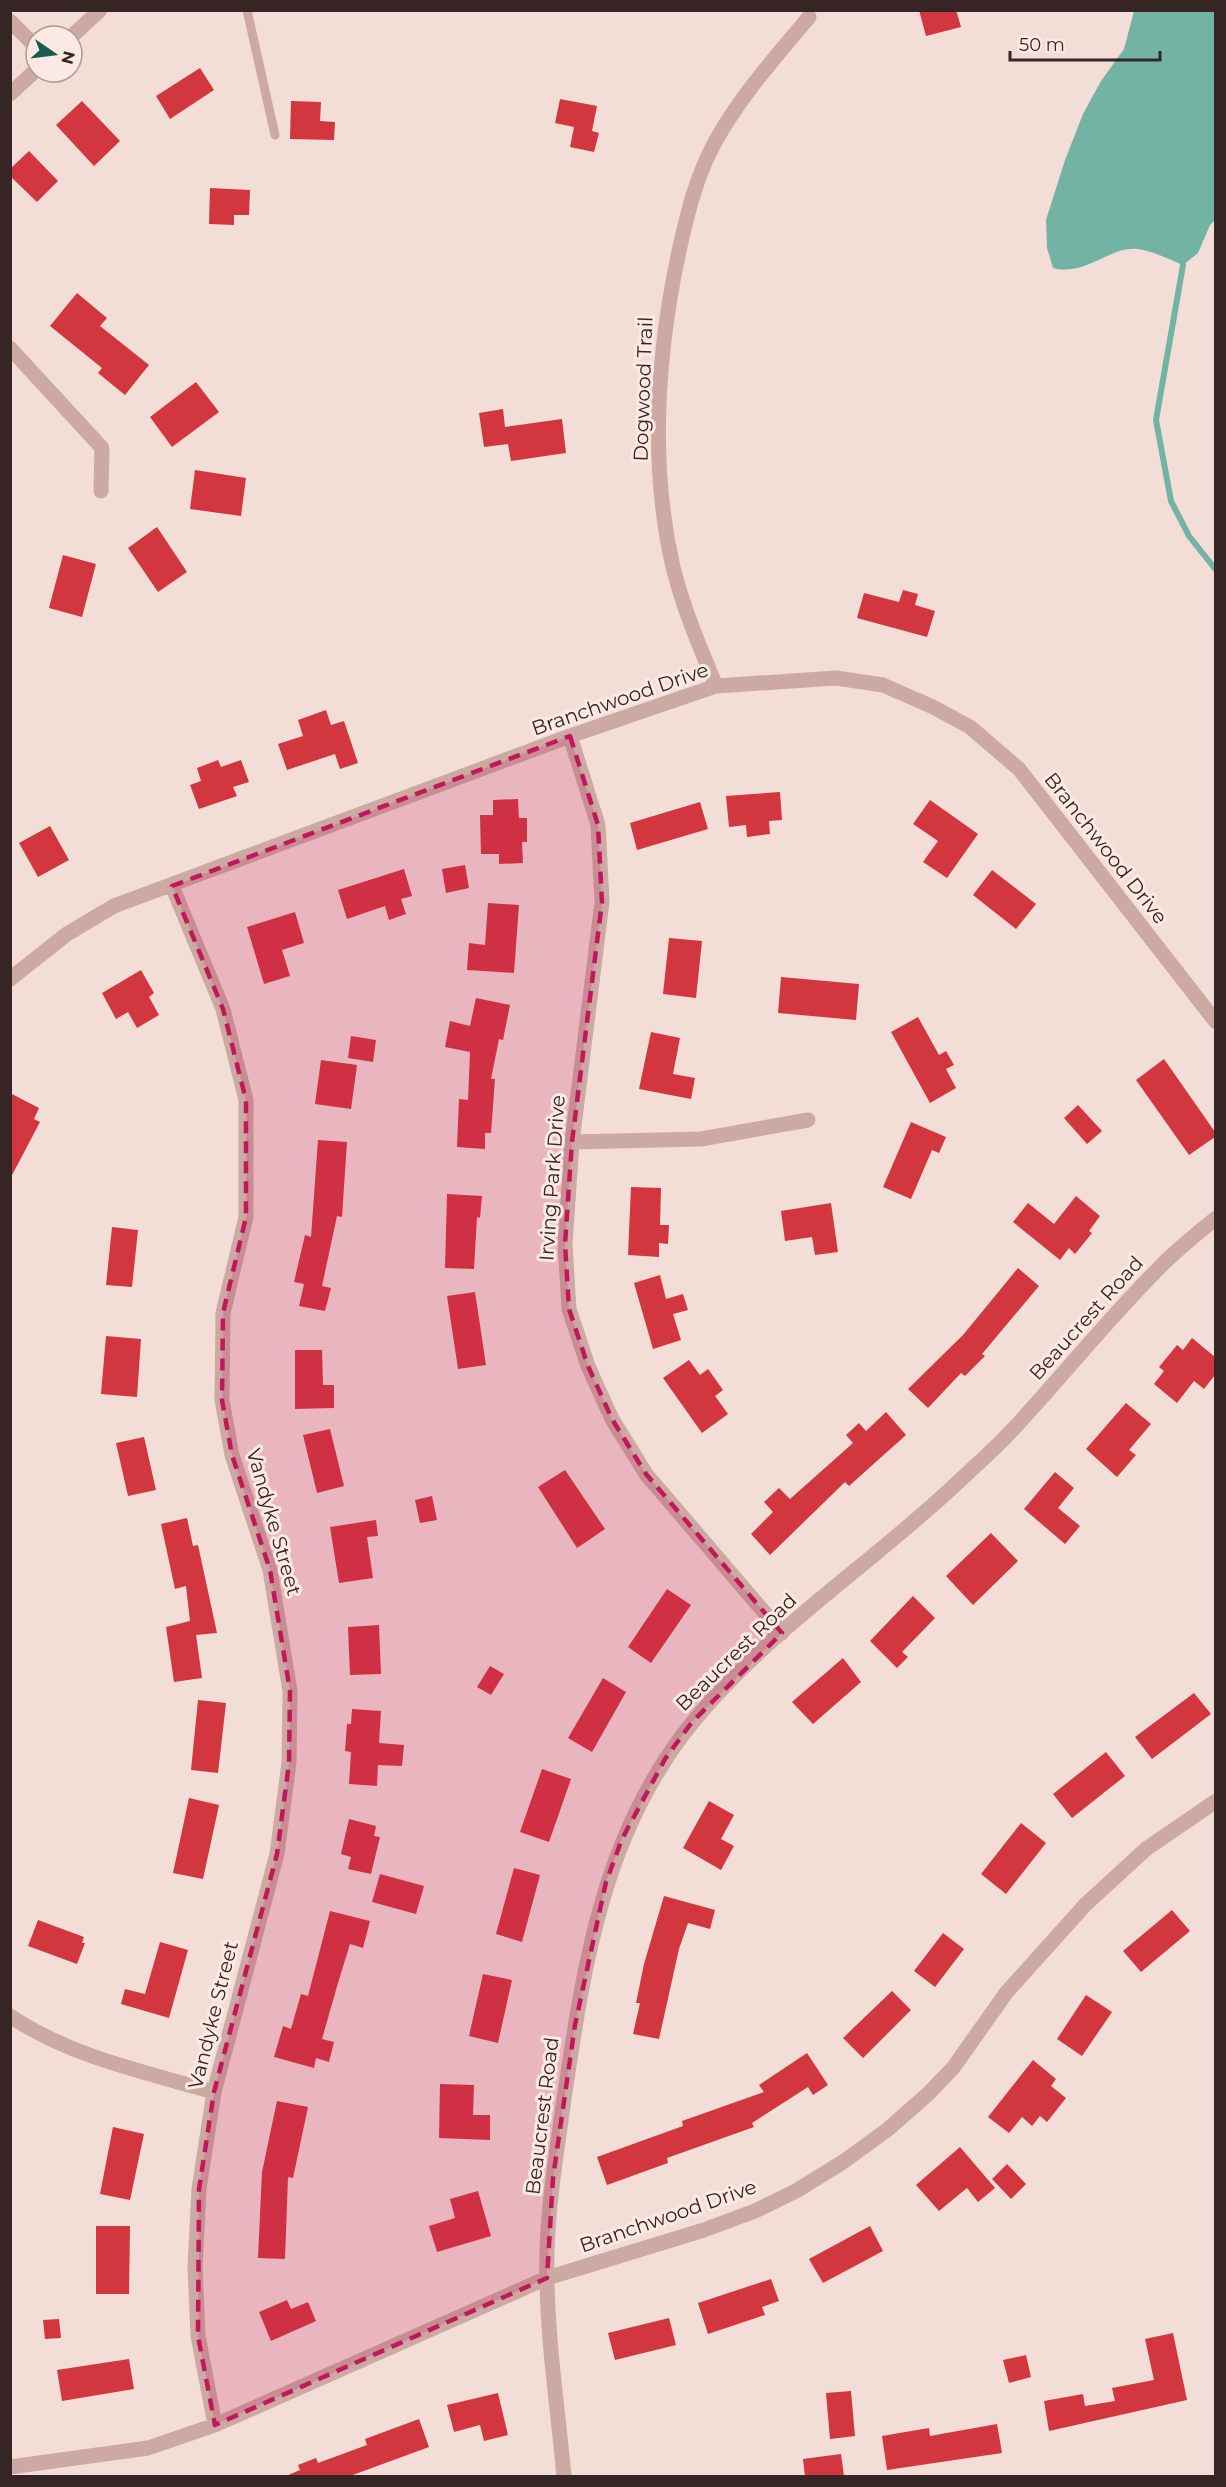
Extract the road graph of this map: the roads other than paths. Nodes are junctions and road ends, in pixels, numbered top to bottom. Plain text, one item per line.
1 (100, 10) edge
2 (247, 10) edge
3 (809, 17) dead end
4 (10, 21) edge
5 (84, 25) edge
6 (24, 35) edge
7 (24, 81) edge
8 (10, 94) edge
9 (274, 135) dead end
10 (10, 348) edge
11 (101, 491) dead end
12 (716, 686) junction
13 (570, 736) junction
14 (172, 886) junction
15 (10, 979) edge
16 (1215, 1022) edge
17 (808, 1120) dead end
18 (572, 1142) junction
19 (1215, 1218) edge
20 (782, 1633) junction
21 (1215, 1801) edge
22 (10, 2016) edge
23 (214, 2092) junction
24 (546, 2278) junction
25 (215, 2425) junction
26 (10, 2467) edge
27 (564, 2476) edge

1 - 5 street
2 - 9 lane
3 - 12 street, Dogwood Trail
4 - 6 street
7 - 8 street
10 - 11 street
12 - 13 street, Branchwood Drive
12 - 16 street, Branchwood Drive
13 - 14 street, Branchwood Drive
13 - 18 street, Irving Park Drive
14 - 15 street, Branchwood Drive
14 - 23 street, Vandyke Street
17 - 18 street
18 - 20 street, Irving Park Drive
19 - 20 street, Beaucrest Road
20 - 24 street, Beaucrest Road
21 - 24 street, Branchwood Drive
22 - 23 street
23 - 25 street, Vandyke Street
24 - 25 street, Branchwood Drive
24 - 27 street, Beaucrest Road
25 - 26 street, Branchwood Drive

